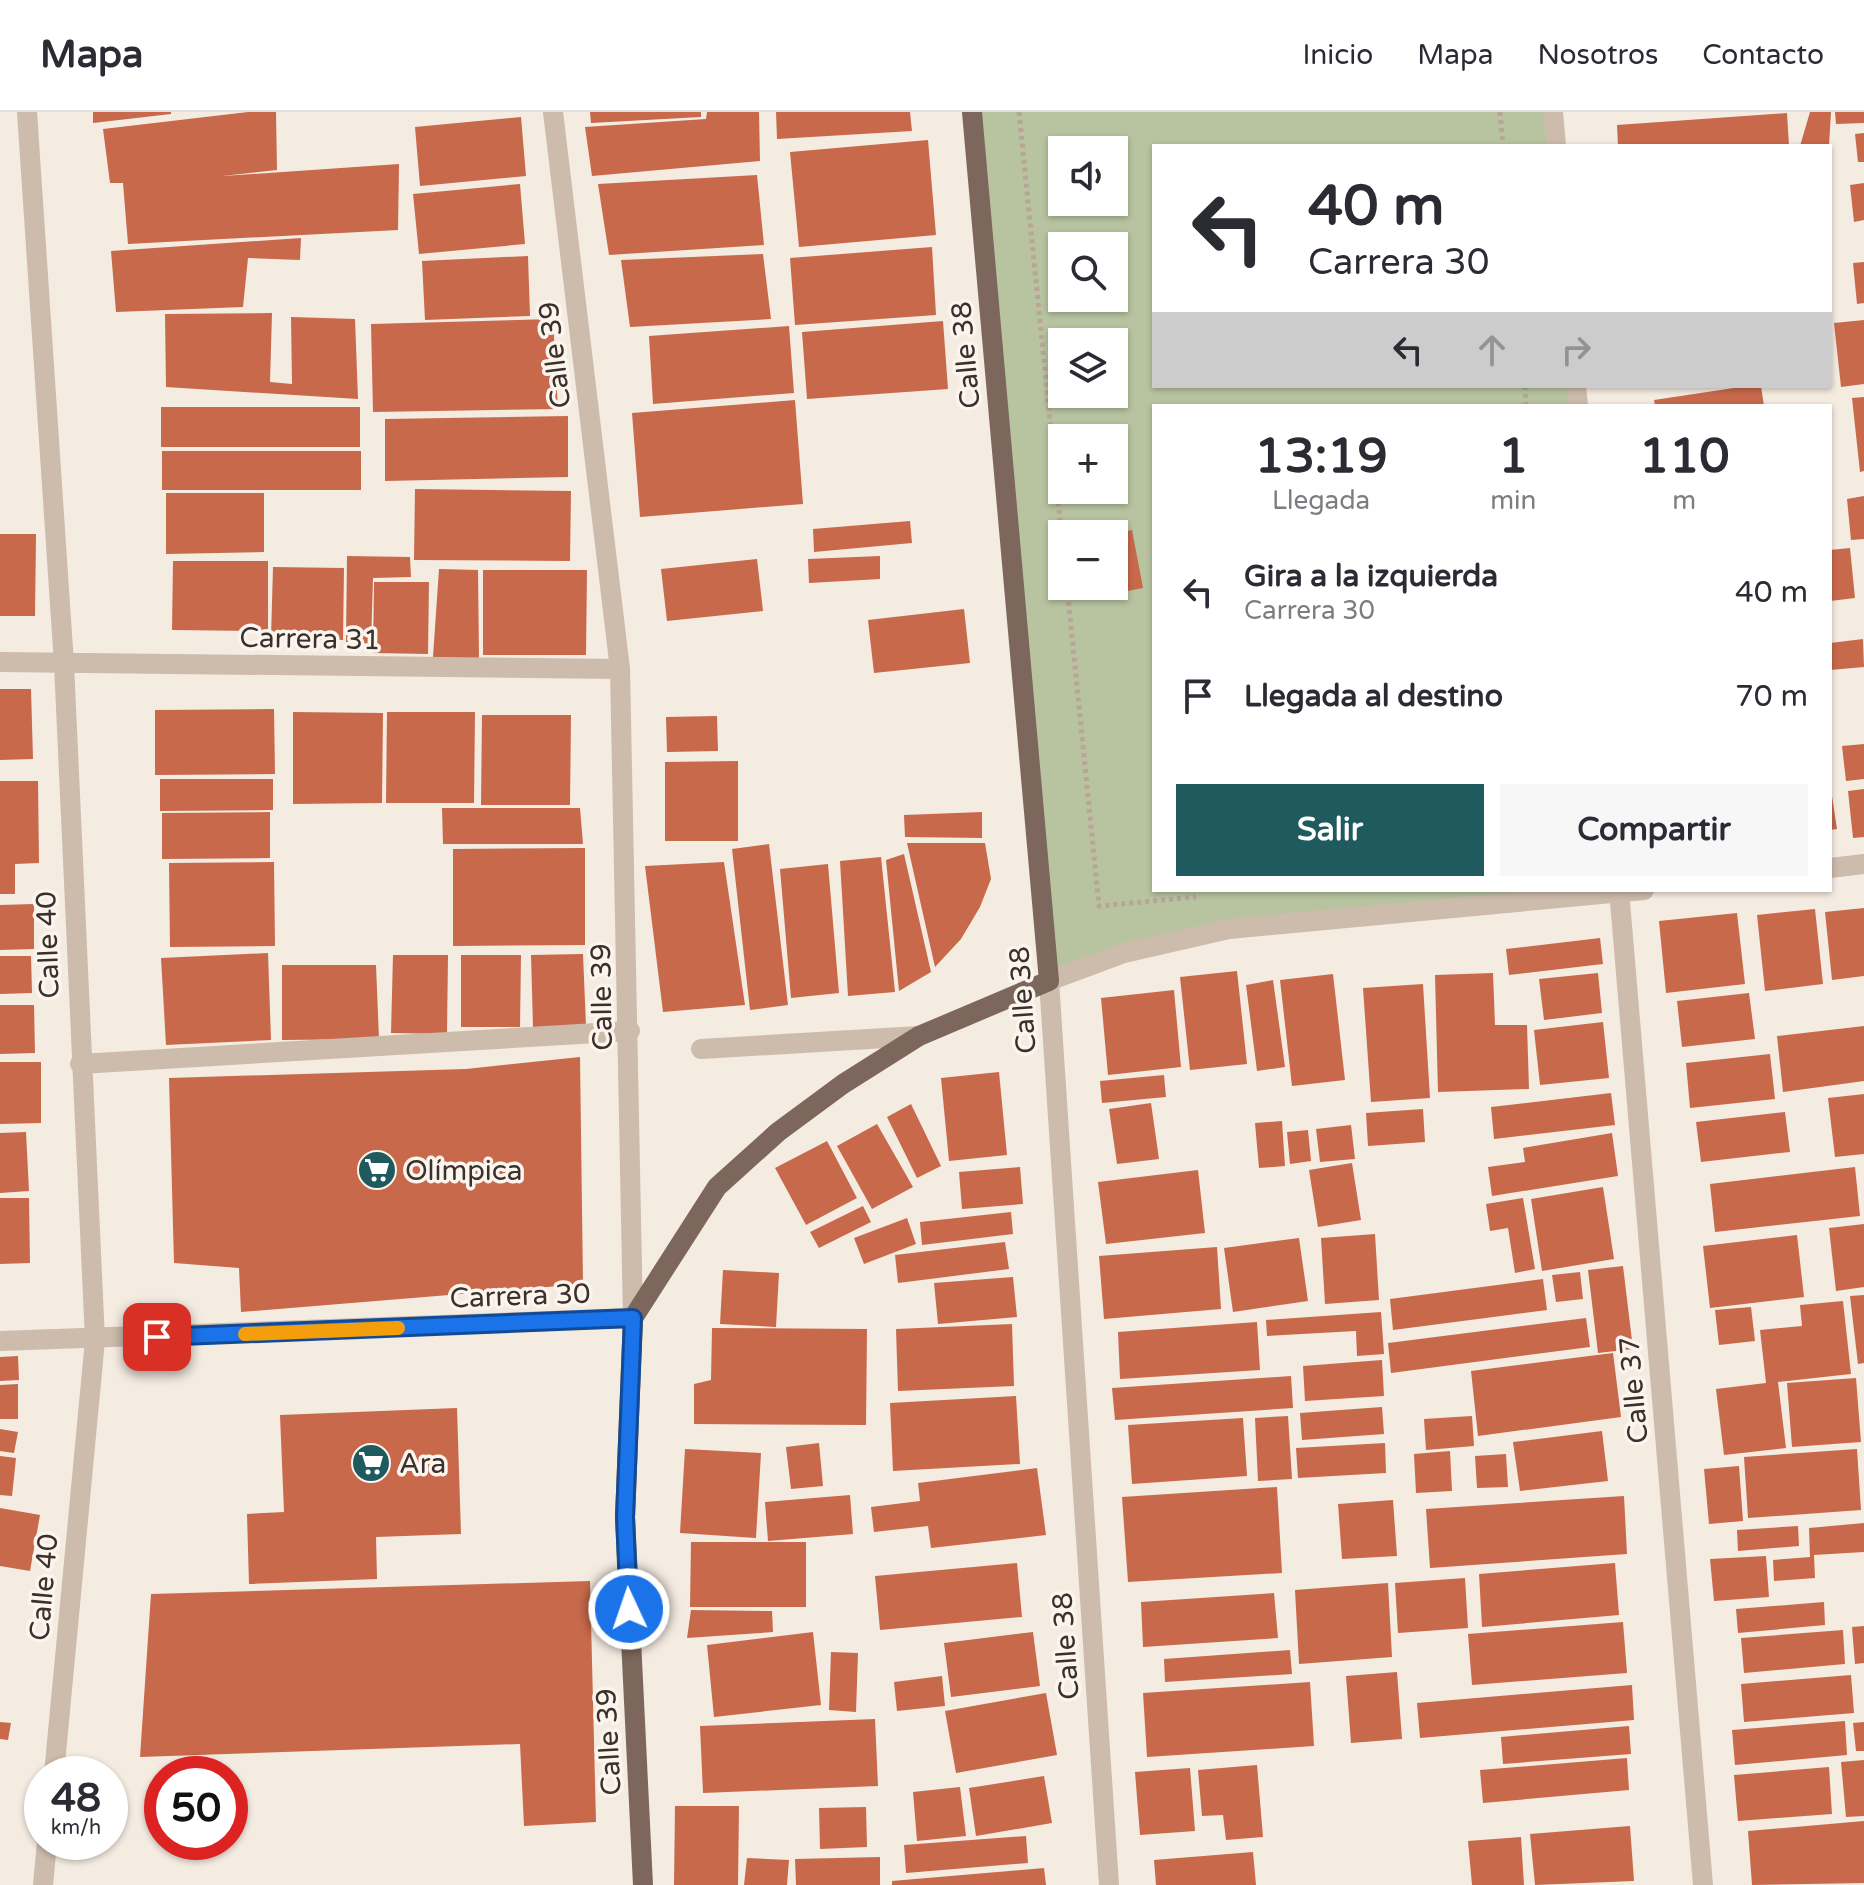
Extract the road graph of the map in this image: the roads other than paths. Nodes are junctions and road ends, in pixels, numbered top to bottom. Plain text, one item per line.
1 (27, 112) edge
2 (553, 112) edge
3 (972, 112) edge
4 (1553, 112) edge
5 (1556, 144) edge
6 (0, 662) edge
7 (64, 664) junction
8 (620, 669) junction
9 (1864, 864) edge
10 (1832, 868) edge
11 (1619, 892) edge
12 (1049, 981) junction
13 (630, 1031) junction
14 (919, 1036) junction
15 (701, 1049) dead end
16 (80, 1064) junction
17 (633, 1318) junction
18 (95, 1340) junction
19 (0, 1341) edge
20 (56, 1756) edge
21 (45, 1860) edge
22 (43, 1885) edge
23 (643, 1885) edge
24 (1109, 1885) edge
25 (1703, 1885) edge

1 - 7 street, Calle 40
2 - 8 street, Calle 39
3 - 12 main road, Calle 38
4 - 5 street
6 - 7 street, Carrera 31
7 - 8 street, Carrera 31
7 - 16 street, Calle 40
8 - 13 street, Calle 39
9 - 10 street
11 - 12 street
11 - 25 street, Calle 37
12 - 14 main road
12 - 24 street, Calle 38
13 - 16 street
13 - 17 street, Calle 39
14 - 15 street
14 - 17 main road
16 - 18 street, Calle 40
17 - 18 street, Carrera 30
17 - 23 main road, Calle 39
18 - 19 street, Carrera 30
18 - 20 street, Calle 40
21 - 22 street

